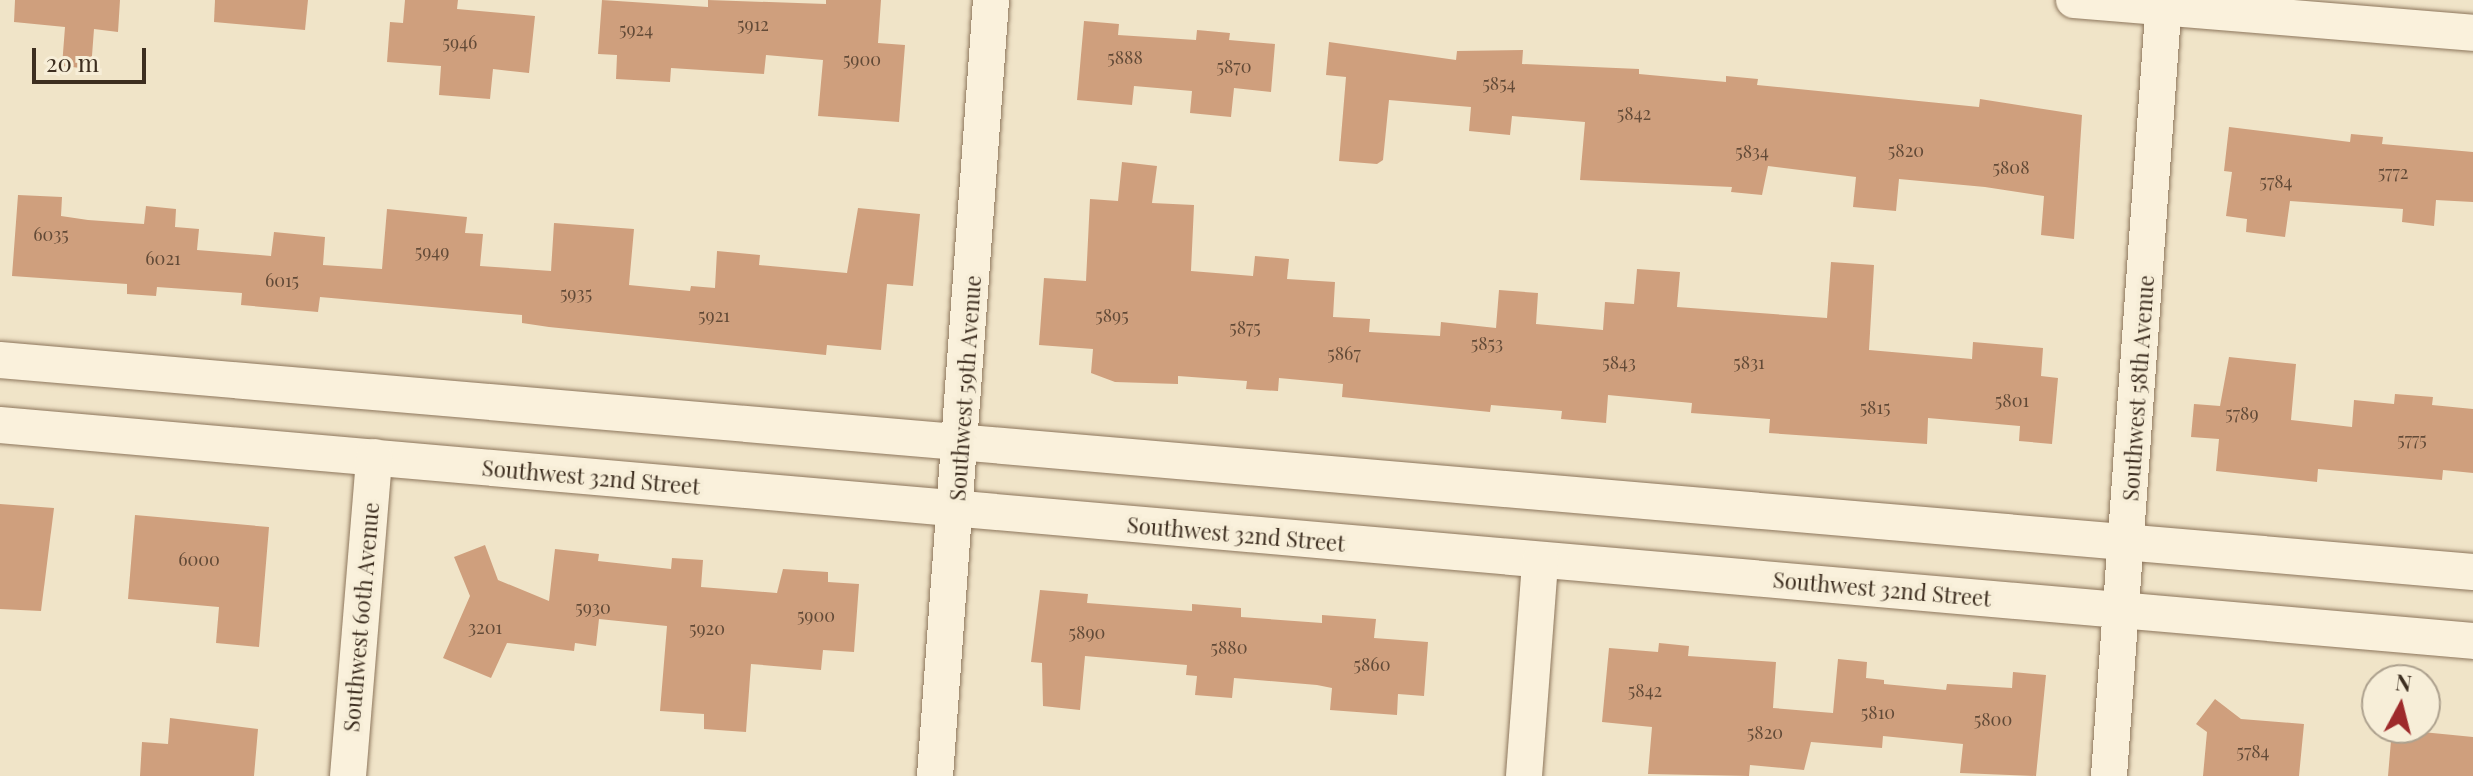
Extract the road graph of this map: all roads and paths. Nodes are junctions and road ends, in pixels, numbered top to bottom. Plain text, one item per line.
1 (991, 0) edge
2 (2074, 0) edge
3 (2164, 4) edge
4 (2473, 33) edge
5 (0, 360) edge
6 (0, 425) edge
7 (962, 442) junction
8 (374, 457) junction
9 (956, 509) junction
10 (2127, 542) junction
11 (1540, 561) junction
12 (2473, 572) edge
13 (2121, 609) junction
14 (2473, 641) edge
15 (348, 776) edge
16 (935, 776) edge
17 (1524, 776) edge
18 (2109, 776) edge

1 - 7 street, Southwest 59th Avenue
2 - 3 street
3 - 4 street
3 - 10 street, Southwest 58th Avenue
5 - 7 street
6 - 8 street, Southwest 32nd Street
7 - 9 street, Southwest 59th Avenue
7 - 10 street
8 - 9 street, Southwest 32nd Street
8 - 15 street, Southwest 60th Avenue
9 - 11 street, Southwest 32nd Street
9 - 16 street, Southwest 59th Avenue
10 - 12 street
10 - 13 street, Southwest 58th Avenue
11 - 13 street, Southwest 32nd Street
11 - 17 street
13 - 14 street, Southwest 32nd Street
13 - 18 street, Southwest 58th Avenue

